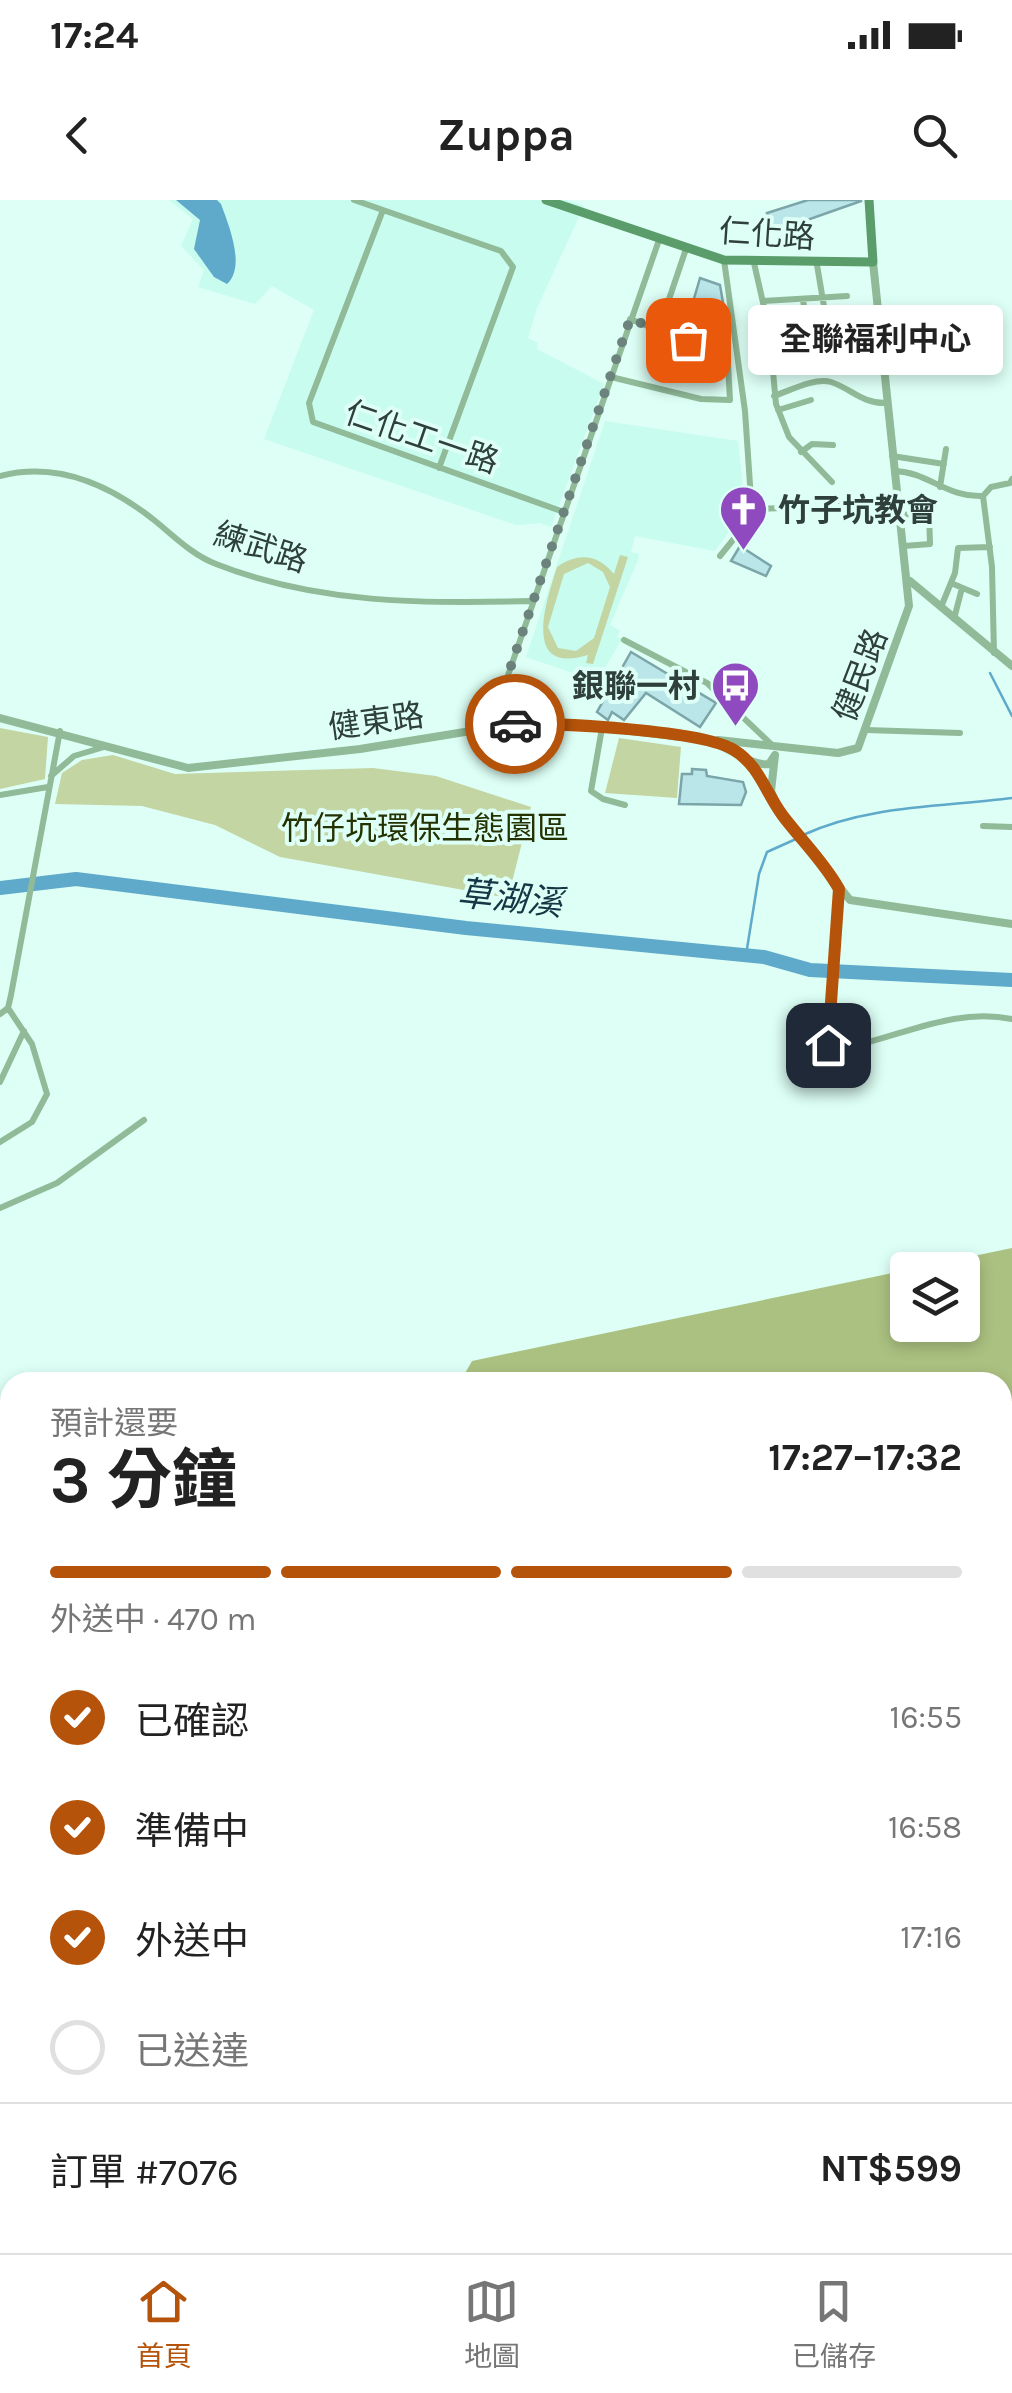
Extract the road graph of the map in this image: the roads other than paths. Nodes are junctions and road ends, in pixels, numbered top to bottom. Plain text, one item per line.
1 (354, 200) edge
2 (546, 200) edge
3 (869, 200) edge
4 (384, 210) junction
5 (659, 240) junction
6 (686, 249) junction
7 (724, 260) junction
8 (873, 262) junction
9 (754, 263) junction
10 (818, 265) junction
11 (847, 296) dead end
12 (821, 298) junction
13 (803, 299) junction
14 (763, 302) junction
15 (664, 311) dead end
16 (630, 319) junction
17 (806, 322) dead end
18 (847, 324) dead end
19 (611, 376) junction
20 (774, 396) junction
21 (812, 400) dead end
22 (885, 403) junction
23 (778, 410) junction
24 (833, 445) dead end
25 (946, 449) dead end
26 (801, 452) junction
27 (892, 456) junction
28 (944, 464) junction
29 (439, 468) junction
30 (894, 471) junction
31 (0, 476) edge
32 (1012, 479) edge
33 (832, 482) dead end
34 (940, 488) junction
35 (982, 496) junction
36 (899, 504) junction
37 (561, 512) junction
38 (752, 514) junction
39 (900, 514) junction
40 (904, 546) junction
41 (990, 548) junction
42 (720, 556) dead end
43 (910, 581) junction
44 (951, 583) junction
45 (962, 588) junction
46 (977, 594) dead end
47 (530, 602) junction
48 (941, 608) junction
49 (954, 619) junction
50 (624, 640) dead end
51 (994, 655) junction
52 (1012, 666) edge
53 (0, 718) edge
54 (490, 727) junction
55 (602, 728) junction
56 (866, 730) junction
57 (60, 731) junction
58 (960, 733) dead end
59 (707, 740) junction
60 (114, 745) junction
61 (768, 745) junction
62 (796, 749) junction
63 (740, 754) junction
64 (775, 760) junction
65 (755, 762) junction
66 (50, 777) junction
67 (48, 789) junction
68 (771, 790) junction
69 (0, 795) edge
70 (624, 804) dead end
71 (984, 826) dead end
72 (1012, 827) edge
73 (839, 889) junction
74 (1012, 924) edge
75 (12, 995) junction
76 (0, 999) edge
77 (8, 1008) junction
78 (0, 1014) edge
79 (1012, 1019) edge
80 (24, 1032) junction
81 (828, 1045) dead end
82 (844, 1048) dead end
83 (0, 1082) edge
84 (144, 1120) dead end
85 (0, 1142) edge
86 (0, 1208) edge

1 - 4 street
2 - 5 main road, 仁化路
3 - 8 main road, 健民路
4 - 29 street
4 - 29 street, 仁化工一路
5 - 6 main road, 仁化路
5 - 16 street
6 - 7 main road, 仁化路
6 - 15 street
7 - 9 main road, 仁化路
7 - 38 street
8 - 10 main road, 仁化路
8 - 22 street, 健民路
9 - 10 main road, 仁化路
9 - 14 street
10 - 12 street
11 - 12 street
12 - 13 street
12 - 18 street
13 - 14 street
13 - 17 street
14 - 20 street
16 - 19 street
16 - 19 street
19 - 37 street
20 - 22 street
20 - 23 street
21 - 23 street
22 - 27 street, 健民路
23 - 26 street
24 - 26 street
25 - 28 street
26 - 33 street
27 - 28 street
27 - 30 street, 健民路
28 - 34 street
29 - 37 street, 仁化工一路
30 - 34 street
30 - 36 street, 健民路
31 - 47 street, 練武路
32 - 35 street
34 - 35 street
35 - 41 street
36 - 38 street
36 - 39 street, 健民路
37 - 47 street
38 - 42 street
39 - 40 street, 健民路
39 - 40 street
40 - 43 street, 健民路
41 - 44 street
41 - 51 street
43 - 48 street
43 - 56 street, 健民路
44 - 45 street
44 - 48 street
45 - 46 street
45 - 49 street
47 - 54 street
48 - 49 street
49 - 51 street
50 - 61 street
51 - 52 street
53 - 57 street, 健東路
54 - 55 street, 健東路
54 - 60 street, 健東路
55 - 59 street, 健東路
55 - 70 street
56 - 58 street
56 - 62 street, 健民路
57 - 60 street, 健東路
57 - 66 street
59 - 61 street, 健東路
59 - 63 street, 健東路
60 - 66 street
61 - 62 street, 健民路
61 - 64 street
61 - 65 street
62 - 64 street
63 - 65 street, 健東路
63 - 68 street, 健東路
64 - 65 street
64 - 68 street
66 - 67 street
67 - 69 street
67 - 75 street
68 - 73 street, 健東路
71 - 72 street
73 - 74 street
73 - 81 street
75 - 76 street
75 - 77 street
77 - 78 street
77 - 80 street
79 - 82 street
80 - 83 street
80 - 85 street
84 - 86 street

